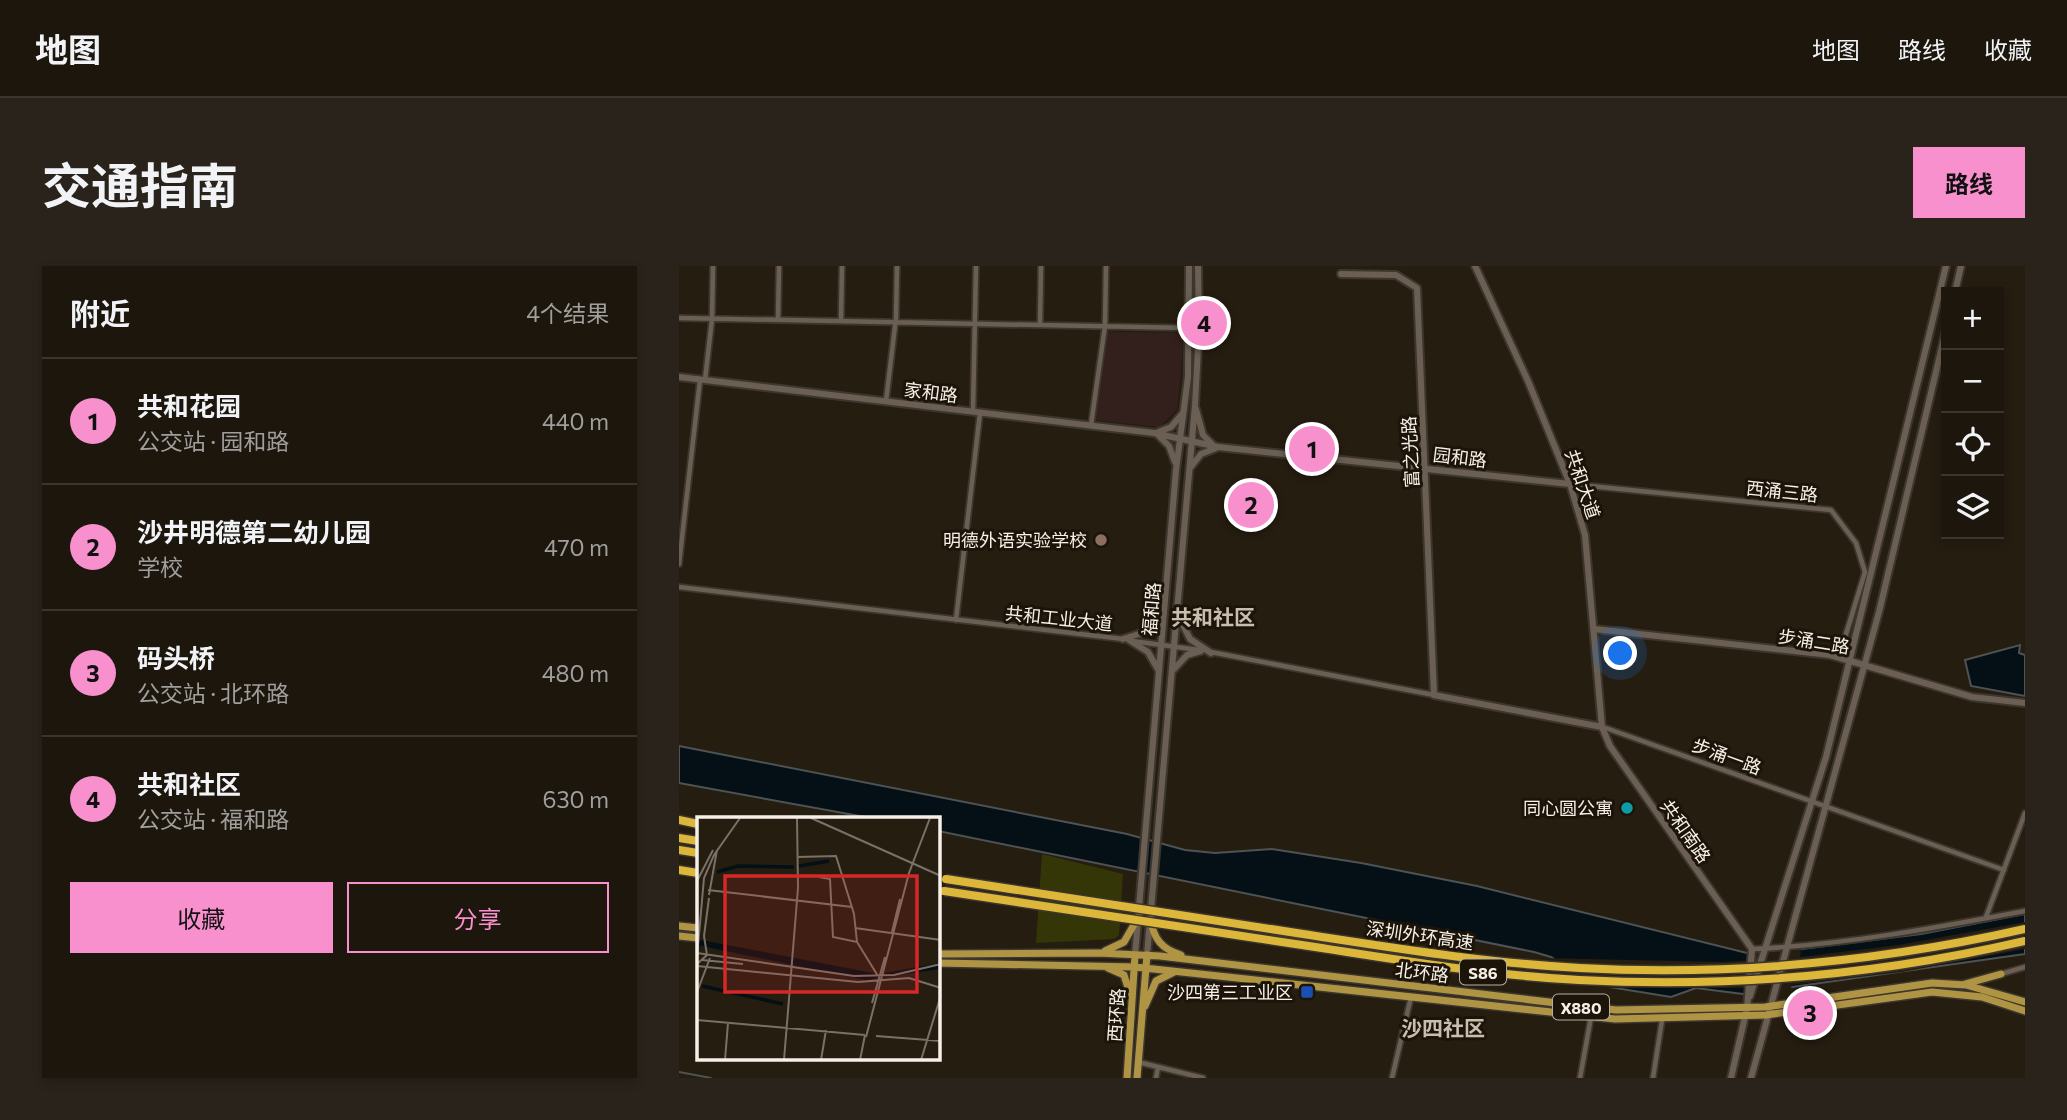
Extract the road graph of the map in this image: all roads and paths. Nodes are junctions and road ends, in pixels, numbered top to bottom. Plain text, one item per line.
1 (713, 266) edge
2 (779, 266) edge
3 (842, 266) edge
4 (897, 266) edge
5 (975, 266) edge
6 (1041, 266) edge
7 (1106, 266) edge
8 (1180, 266) edge
9 (1189, 266) edge
10 (1198, 266) edge
11 (1475, 266) edge
12 (1946, 266) edge
13 (1961, 266) edge
14 (1341, 274) dead end
15 (1956, 287) edge
16 (679, 318) edge
17 (712, 319) junction
18 (778, 320) junction
19 (841, 321) junction
20 (895, 322) junction
21 (974, 324) junction
22 (1039, 325) junction
23 (1105, 326) junction
24 (1191, 328) junction
25 (1941, 350) edge
26 (679, 377) edge
27 (703, 380) junction
28 (886, 401) junction
29 (1195, 404) junction
30 (1185, 408) junction
31 (977, 412) junction
32 (1091, 426) junction
33 (1154, 433) junction
34 (1180, 439) junction
35 (1191, 441) junction
36 (1218, 447) junction
37 (1425, 467) junction
38 (1176, 470) junction
39 (1188, 471) junction
40 (1570, 484) junction
41 (679, 564) edge
42 (679, 587) edge
43 (1165, 605) junction
44 (1178, 606) junction
45 (956, 620) junction
46 (1594, 629) junction
47 (1123, 639) junction
48 (1162, 645) junction
49 (1175, 647) junction
50 (1201, 650) junction
51 (1212, 653) junction
52 (1839, 657) junction
53 (1849, 660) junction
54 (1865, 665) junction
55 (1159, 677) junction
56 (1172, 678) junction
57 (1434, 695) junction
58 (2025, 703) edge
59 (1602, 727) junction
60 (1812, 801) junction
61 (1826, 807) junction
62 (2025, 813) edge
63 (679, 820) edge
64 (697, 824) edge
65 (679, 838) edge
66 (697, 841) edge
67 (679, 850) edge
68 (697, 853) edge
69 (2004, 870) junction
70 (941, 878) edge
71 (940, 891) edge
72 (2025, 911) edge
73 (1139, 916) junction
74 (1151, 918) junction
75 (1985, 918) junction
76 (679, 926) edge
77 (697, 928) edge
78 (2025, 929) edge
79 (679, 936) edge
80 (697, 938) edge
81 (2025, 942) edge
82 (1786, 947) junction
83 (1752, 949) junction
84 (1765, 949) junction
85 (1099, 953) junction
86 (940, 954) edge
87 (1135, 955) junction
88 (1147, 955) junction
89 (1195, 960) junction
90 (940, 963) edge
91 (1098, 964) junction
92 (1135, 967) junction
93 (2025, 967) edge
94 (1146, 968) junction
95 (1180, 971) junction
96 (2001, 974) junction
97 (1959, 985) junction
98 (2002, 994) junction
99 (1412, 996) junction
100 (1771, 1002) junction
101 (2025, 1002) edge
102 (1748, 1004) junction
103 (1132, 1006) junction
104 (2025, 1011) edge
105 (1767, 1015) junction
106 (1142, 1017) junction
107 (1591, 1017) junction
108 (1745, 1017) junction
109 (1662, 1020) junction
110 (1138, 1062) junction
111 (1157, 1067) junction
112 (1127, 1078) edge
113 (1137, 1078) edge
114 (1156, 1078) edge
115 (1203, 1078) edge
116 (1392, 1078) edge
117 (1580, 1078) edge
118 (1653, 1078) edge
119 (1731, 1078) edge
120 (1751, 1078) edge

1 - 17 street
2 - 18 street
3 - 19 street
4 - 20 street
5 - 21 street
6 - 22 street
7 - 23 street
8 - 9 street
9 - 24 street, 福和路
10 - 29 street, 福和路
11 - 40 street, 共和大道
12 - 53 street
13 - 15 street
14 - 37 street, 富之光路
16 - 17 street
17 - 18 street
17 - 27 street
18 - 19 street
19 - 20 street
20 - 21 street
20 - 28 street
21 - 22 street
21 - 31 street
22 - 23 street
23 - 24 street
23 - 32 street
24 - 30 street, 福和路
25 - 54 street
26 - 27 street, 家和路
27 - 28 street, 家和路
27 - 41 street
28 - 31 street, 家和路
29 - 35 street, 福和路
29 - 36 street
30 - 33 street
30 - 34 street, 福和路
31 - 32 street, 家和路
31 - 45 street
32 - 33 street, 家和路
33 - 34 street, 家和路
33 - 38 street
34 - 35 street, 园和路
34 - 38 street, 福和路
35 - 36 street, 园和路
35 - 39 street, 福和路
36 - 37 street, 园和路
36 - 39 street
37 - 40 street, 园和路
37 - 57 street, 富之光路
38 - 43 street, 福和路
39 - 44 street, 福和路
40 - 46 street, 共和大道
40 - 52 street, 西涌三路
42 - 45 street, 共和工业大道
43 - 47 street
43 - 48 street, 福和路
44 - 49 street, 福和路
44 - 51 street
45 - 47 street, 共和工业大道
46 - 52 street, 步涌二路
46 - 59 street, 共和大道
47 - 48 street, 共和工业大道
47 - 55 street
48 - 49 street, 共和工业大道
48 - 55 street, 福和路
49 - 50 street, 共和工业大道
49 - 56 street, 福和路
50 - 51 street, 共和工业大道
50 - 56 street
51 - 57 street, 共和工业大道
52 - 53 street, 步涌二路
53 - 54 street, 步涌二路
53 - 60 street
54 - 58 street, 步涌二路
54 - 61 street
55 - 73 street, 福和路
56 - 74 street, 福和路
57 - 59 street, 步涌一路
59 - 60 street, 步涌一路
59 - 83 street, 共和南路
60 - 61 street, 步涌一路
60 - 84 street
61 - 69 street, 步涌一路
61 - 82 street
62 - 69 street
63 - 64 highway
65 - 66 highway
67 - 68 highway
69 - 75 street
70 - 78 highway, 深圳外环高速 / S86, bridge
71 - 81 highway, 深圳外环高速 / S86, bridge
72 - 75 street
73 - 85 main road
73 - 87 street, 福和路
74 - 88 street, 福和路
74 - 89 main road
75 - 82 street
76 - 77 main road
79 - 80 main road
82 - 84 street
82 - 100 street, bridge
83 - 84 street
83 - 102 street, bridge
84 - 102 street, bridge
85 - 86 main road, 北环路
85 - 87 main road, 北环路
87 - 88 main road, 北环路 / X880
87 - 92 main road, 西环路
88 - 89 main road, 北环路 / X880
88 - 94 main road, 西环路
89 - 102 main road, 北环路 / X880
90 - 91 main road, 北环路
91 - 92 main road, 北环路
91 - 103 main road
92 - 94 main road, 北环路
92 - 103 main road, 西环路
93 - 96 street
94 - 95 main road, 北环路 / X880
94 - 106 main road, 西环路
95 - 99 main road, 北环路 / X880
95 - 106 main road
96 - 97 main road
96 - 98 main road
97 - 98 main road, 北环路 / X880
97 - 100 main road, 北环路 / X880
98 - 101 main road, 北环路 / X880
99 - 107 main road, 北环路 / X880
99 - 116 street
100 - 102 main road, 北环路 / X880
100 - 105 street
102 - 108 street
103 - 112 main road, 西环路
104 - 105 main road, 北环路 / X880
105 - 108 main road, 北环路 / X880
105 - 120 street
106 - 110 main road, 西环路
107 - 109 main road, 北环路 / X880
107 - 117 street
108 - 109 main road, 北环路 / X880
108 - 119 street
109 - 118 street
110 - 111 street
110 - 113 main road, 西环路
111 - 114 street
111 - 115 street

